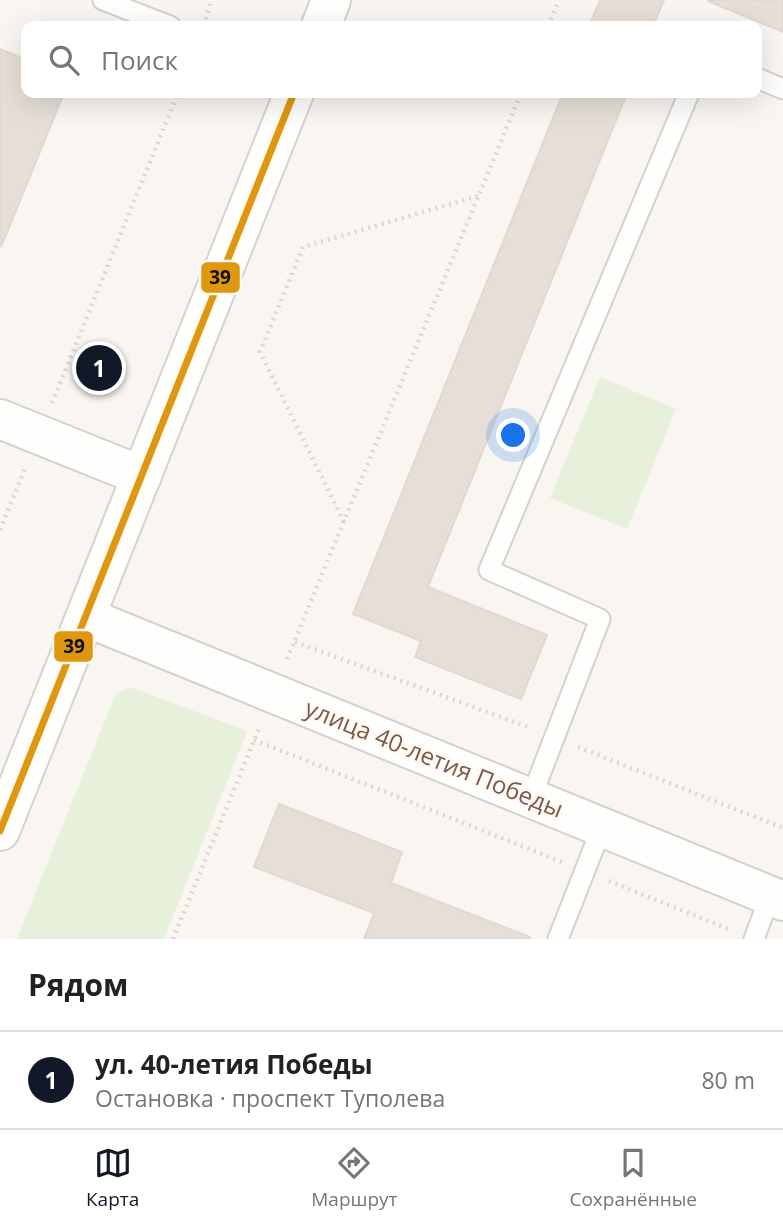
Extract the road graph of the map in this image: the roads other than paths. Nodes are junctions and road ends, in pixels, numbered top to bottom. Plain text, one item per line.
1 (103, 0) edge
2 (331, 0) edge
3 (157, 21) edge
4 (323, 21) edge
5 (762, 80) edge
6 (783, 89) edge
7 (293, 98) edge
8 (688, 98) edge
9 (0, 419) edge
10 (142, 476) junction
11 (86, 617) junction
12 (531, 798) junction
13 (602, 827) junction
14 (0, 831) edge
15 (777, 899) edge
16 (748, 937) edge
17 (558, 939) edge

1 - 3 lane
2 - 4 street
5 - 6 lane
7 - 10 street
8 - 12 lane
9 - 10 street
10 - 11 street
11 - 12 street, улица 40-летия Победы
11 - 14 street
12 - 13 street, улица 40-летия Победы
13 - 15 street, улица 40-летия Победы
13 - 17 lane
15 - 16 lane

